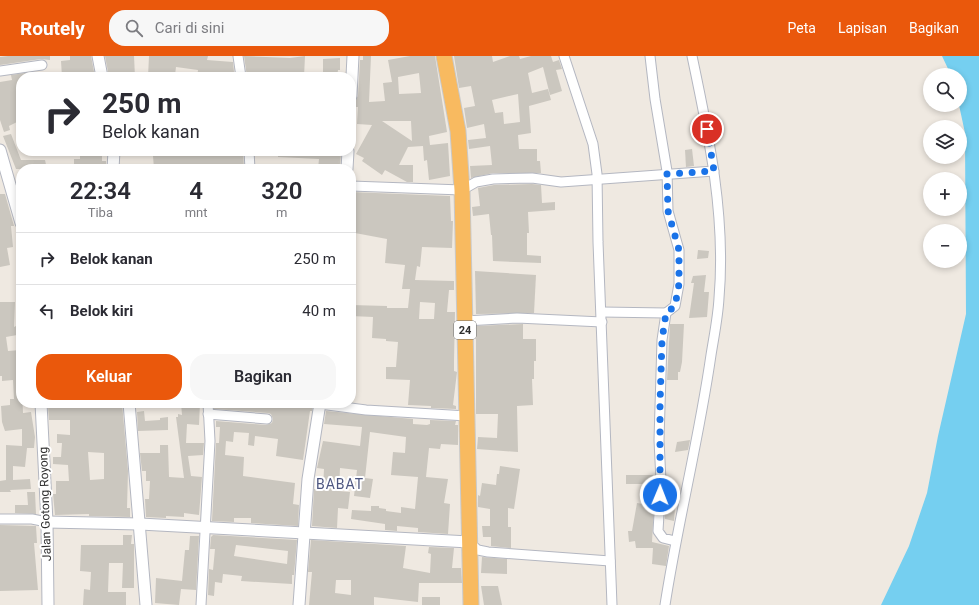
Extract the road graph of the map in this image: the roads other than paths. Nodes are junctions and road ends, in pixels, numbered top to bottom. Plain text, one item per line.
1 (98, 56) edge
2 (238, 56) edge
3 (353, 56) edge
4 (444, 56) edge
5 (564, 56) edge
6 (650, 56) edge
7 (692, 56) edge
8 (42, 65) dead end
9 (0, 71) edge
10 (101, 72) edge
11 (240, 72) edge
12 (352, 72) edge
13 (0, 150) edge
14 (714, 171) junction
15 (667, 174) junction
16 (597, 179) junction
17 (356, 186) edge
18 (462, 190) junction
19 (16, 206) edge
20 (602, 312) junction
21 (666, 313) junction
22 (465, 321) junction
23 (602, 322) junction
24 (41, 408) edge
25 (129, 408) edge
26 (208, 408) edge
27 (319, 408) edge
28 (351, 408) edge
29 (208, 414) junction
30 (467, 416) junction
31 (268, 419) dead end
32 (0, 519) edge
33 (47, 522) junction
34 (140, 524) junction
35 (206, 528) junction
36 (303, 532) junction
37 (675, 541) junction
38 (469, 542) junction
39 (610, 561) junction
40 (48, 605) edge
41 (146, 605) edge
42 (201, 605) edge
43 (299, 605) edge
44 (471, 605) edge
45 (612, 605) edge
46 (665, 605) edge

1 - 10 street
2 - 11 street
3 - 12 street
4 - 18 highway, 24
5 - 16 street
6 - 15 street
7 - 14 street
8 - 9 street
13 - 19 street
14 - 15 street
14 - 37 street
15 - 16 street
15 - 21 street
16 - 18 street
16 - 20 street
17 - 18 street
18 - 22 highway, 24
20 - 21 street
20 - 23 street
21 - 37 street
22 - 23 street
22 - 30 highway, 24
23 - 39 street
24 - 33 street, Jalan Gotong Royong
25 - 34 street
26 - 29 street
27 - 36 street
28 - 30 street
29 - 31 street
29 - 35 street
30 - 38 highway, 24
32 - 33 street
33 - 34 street
33 - 40 street, Jalan Gotong Royong
34 - 35 street
34 - 41 street
35 - 36 street
35 - 42 street
36 - 38 street
36 - 43 street
37 - 46 street
38 - 39 street
38 - 44 highway, 24
39 - 45 street

